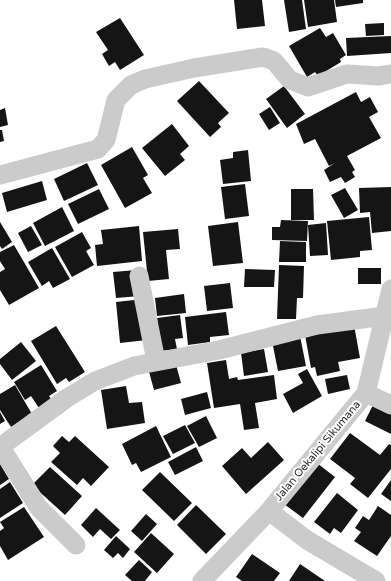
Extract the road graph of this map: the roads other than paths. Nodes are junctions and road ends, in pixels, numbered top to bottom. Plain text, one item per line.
1 (391, 74) edge
2 (0, 175) edge
3 (140, 276) dead end
4 (391, 289) edge
5 (388, 316) edge
6 (156, 361) junction
7 (366, 393) junction
8 (391, 405) edge
9 (0, 446) edge
10 (269, 511) junction
11 (76, 545) dead end
12 (202, 581) edge
13 (376, 581) edge

1 - 2 street
3 - 6 street
4 - 5 street, Jalan Oekalipi Sikumana
5 - 6 street
5 - 7 street, Jalan Oekalipi Sikumana
6 - 9 street
7 - 8 street
7 - 10 street, Jalan Oekalipi Sikumana
9 - 11 street
10 - 12 street
10 - 13 street, Jalan Oekalipi Sikumana

